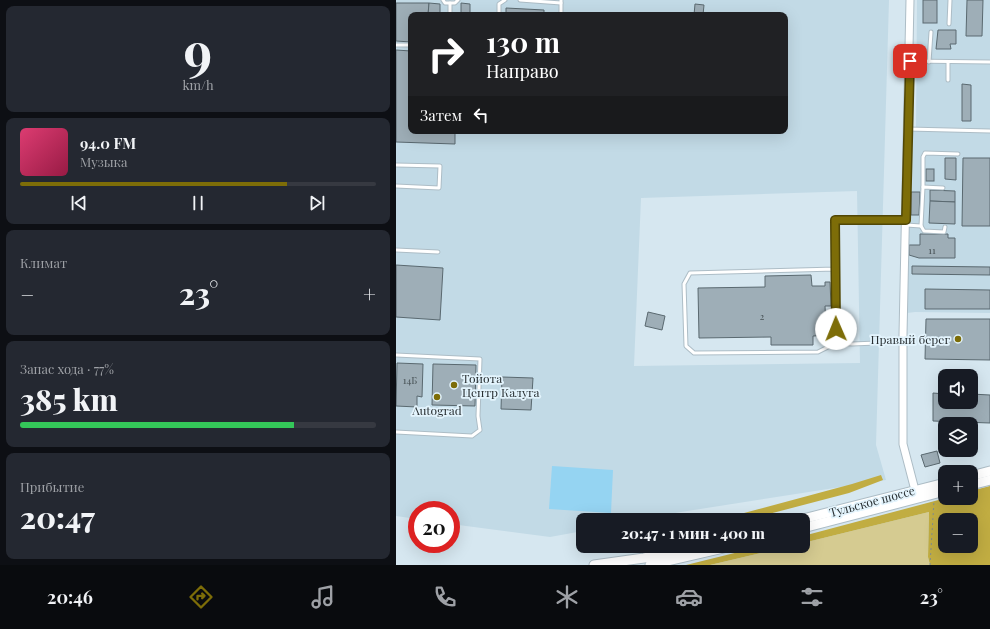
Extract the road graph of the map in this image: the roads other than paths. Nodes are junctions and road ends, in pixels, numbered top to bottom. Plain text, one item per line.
1 (442, 0) edge
2 (458, 0) edge
3 (505, 0) edge
4 (520, 0) edge
5 (910, 0) edge
6 (950, 0) edge
7 (561, 1) edge
8 (450, 3) junction
9 (450, 12) edge
10 (499, 12) edge
11 (560, 12) edge
12 (949, 24) dead end
13 (931, 32) dead end
14 (396, 45) edge
15 (408, 45) edge
16 (910, 61) junction
17 (930, 62) junction
18 (948, 62) junction
19 (990, 62) edge
20 (948, 80) dead end
21 (908, 129) junction
22 (990, 131) edge
23 (958, 154) dead end
24 (396, 165) edge
25 (396, 186) edge
26 (923, 187) junction
27 (943, 188) dead end
28 (906, 222) junction
29 (921, 226) junction
30 (945, 227) dead end
31 (396, 250) edge
32 (438, 252) dead end
33 (835, 270) junction
34 (903, 342) junction
35 (836, 343) junction
36 (396, 355) edge
37 (396, 432) edge
38 (990, 471) edge
39 (978, 474) edge
40 (990, 480) edge
41 (978, 483) edge
42 (938, 486) edge
43 (938, 493) edge
44 (916, 494) junction
45 (810, 518) edge
46 (810, 526) edge
47 (666, 553) edge
48 (702, 553) edge
49 (594, 565) edge
50 (650, 565) edge

1 - 8 lane
2 - 8 lane
3 - 10 lane
4 - 7 lane
5 - 16 street
6 - 12 lane
7 - 11 lane
8 - 9 lane
13 - 17 lane
14 - 15 lane
16 - 17 lane
16 - 21 street
17 - 18 lane
18 - 19 lane
18 - 20 lane
21 - 22 lane
21 - 28 street
23 - 26 lane
24 - 25 lane
26 - 27 lane
26 - 29 lane
28 - 29 lane
28 - 33 lane
28 - 34 street
29 - 30 lane
31 - 32 lane
33 - 35 lane
33 - 35 lane
34 - 35 lane
34 - 44 street
36 - 37 lane
38 - 39 main road
40 - 41 main road
42 - 44 main road, Тульское шоссе
43 - 44 main road, Тульское шоссе
44 - 45 main road, Тульское шоссе
44 - 46 main road, Тульское шоссе
47 - 49 main road
48 - 50 main road

